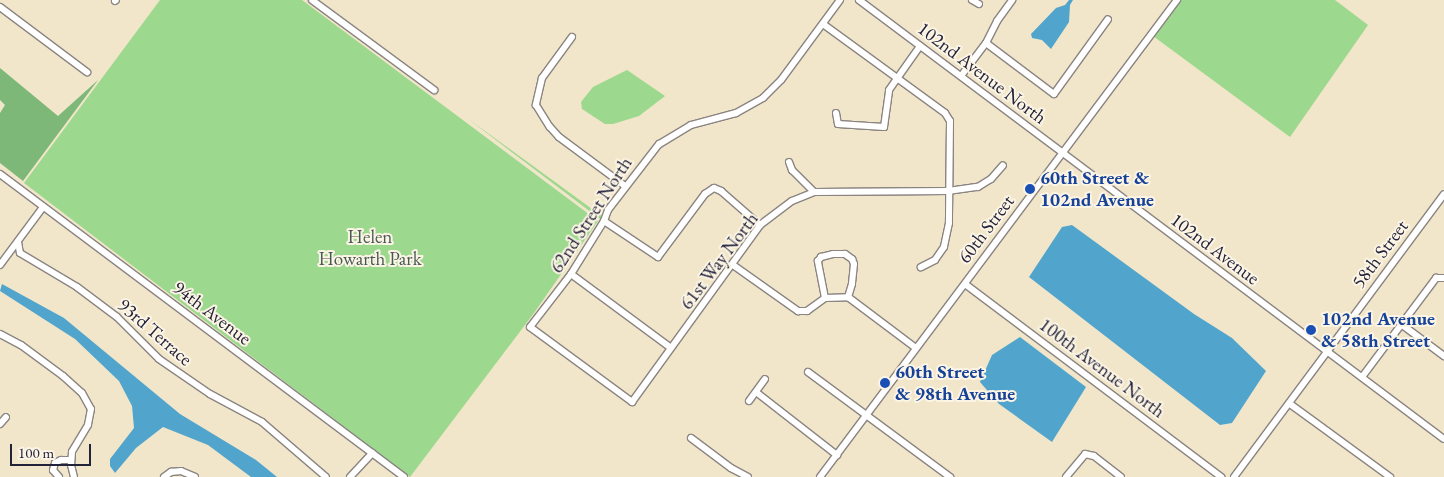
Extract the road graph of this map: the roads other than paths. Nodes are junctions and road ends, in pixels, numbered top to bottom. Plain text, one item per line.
1 (312, 0) edge
2 (840, 0) edge
3 (859, 0) edge
4 (972, 0) edge
5 (1012, 0) edge
6 (1177, 0) edge
7 (979, 4) dead end
8 (0, 7) edge
9 (1108, 19) dead end
10 (823, 24) junction
11 (572, 37) dead end
12 (986, 43) junction
13 (920, 46) junction
14 (87, 72) dead end
15 (961, 76) junction
16 (898, 77) junction
17 (434, 90) dead end
18 (836, 113) dead end
19 (1062, 153) junction
20 (789, 162) dead end
21 (1003, 166) dead end
22 (0, 174) edge
23 (625, 186) junction
24 (948, 191) junction
25 (814, 192) junction
26 (1444, 194) edge
27 (43, 206) junction
28 (604, 221) junction
29 (760, 225) junction
30 (18, 242) junction
31 (0, 265) edge
32 (733, 265) junction
33 (922, 267) dead end
34 (571, 274) junction
35 (1444, 278) edge
36 (965, 284) junction
37 (848, 297) junction
38 (825, 298) junction
39 (1401, 324) junction
40 (0, 334) edge
41 (671, 348) junction
42 (916, 348) junction
43 (1327, 352) junction
44 (1444, 356) edge
45 (808, 372) dead end
46 (1362, 377) junction
47 (765, 379) dead end
48 (756, 392) junction
49 (749, 401) dead end
50 (632, 402) joint
51 (1290, 404) junction
52 (866, 415) junction
53 (6, 417) dead end
54 (0, 424) edge
55 (691, 438) dead end
56 (1444, 439) edge
57 (372, 453) junction
58 (837, 454) junction
59 (71, 460) junction
60 (59, 477) edge
61 (74, 477) edge
62 (164, 477) edge
63 (195, 477) edge
64 (326, 477) edge
65 (350, 477) edge
66 (404, 477) edge
67 (748, 477) edge
68 (820, 477) edge
69 (950, 477) edge
70 (1066, 477) edge
71 (1121, 477) edge
72 (1221, 477) edge
73 (1234, 477) edge
74 (1390, 477) edge

1 - 17 street
2 - 10 street, 62nd Street North
3 - 13 street, 102nd Avenue North
4 - 7 street
5 - 12 street
6 - 19 street, 60th Street
8 - 14 street
9 - 12 street
10 - 16 street
10 - 23 street, 62nd Street North
11 - 23 street
12 - 15 street
13 - 15 street, 102nd Avenue North
13 - 16 street
15 - 19 street, 102nd Avenue North
16 - 18 street
16 - 24 street
19 - 36 street, 60th Street
19 - 43 street, 102nd Avenue
20 - 25 street
21 - 24 street, 61st Way North
22 - 27 street, 94th Avenue
23 - 28 street, 62nd Street North
24 - 25 street, 61st Way North
24 - 33 street
25 - 29 street, 61st Way North
26 - 43 street, 58th Street
27 - 30 street
27 - 57 street, 94th Avenue
28 - 29 street
28 - 34 street, 62nd Street North
29 - 32 street, 61st Way North
30 - 31 street
30 - 64 street, 93rd Terrace
32 - 38 street
32 - 41 street, 61st Way North
34 - 41 street
34 - 50 street, 62nd Street North
35 - 39 street
36 - 42 street, 60th Street
36 - 72 street, 100th Avenue North
37 - 38 street
37 - 38 street
37 - 42 street
39 - 44 street
39 - 46 street
40 - 59 street
41 - 50 street, 61st Way North
42 - 52 street, 60th Street
43 - 46 street
43 - 51 street, 58th Street
45 - 52 street
46 - 56 street
47 - 48 street
48 - 49 street
48 - 58 street
51 - 73 street, 58th Street
51 - 74 street
52 - 58 street, 60th Street
52 - 69 street
53 - 54 street
55 - 67 street
57 - 65 street
57 - 66 street, 94th Avenue
58 - 68 street, 60th Street
59 - 60 street
59 - 61 street
62 - 63 street
70 - 71 street

